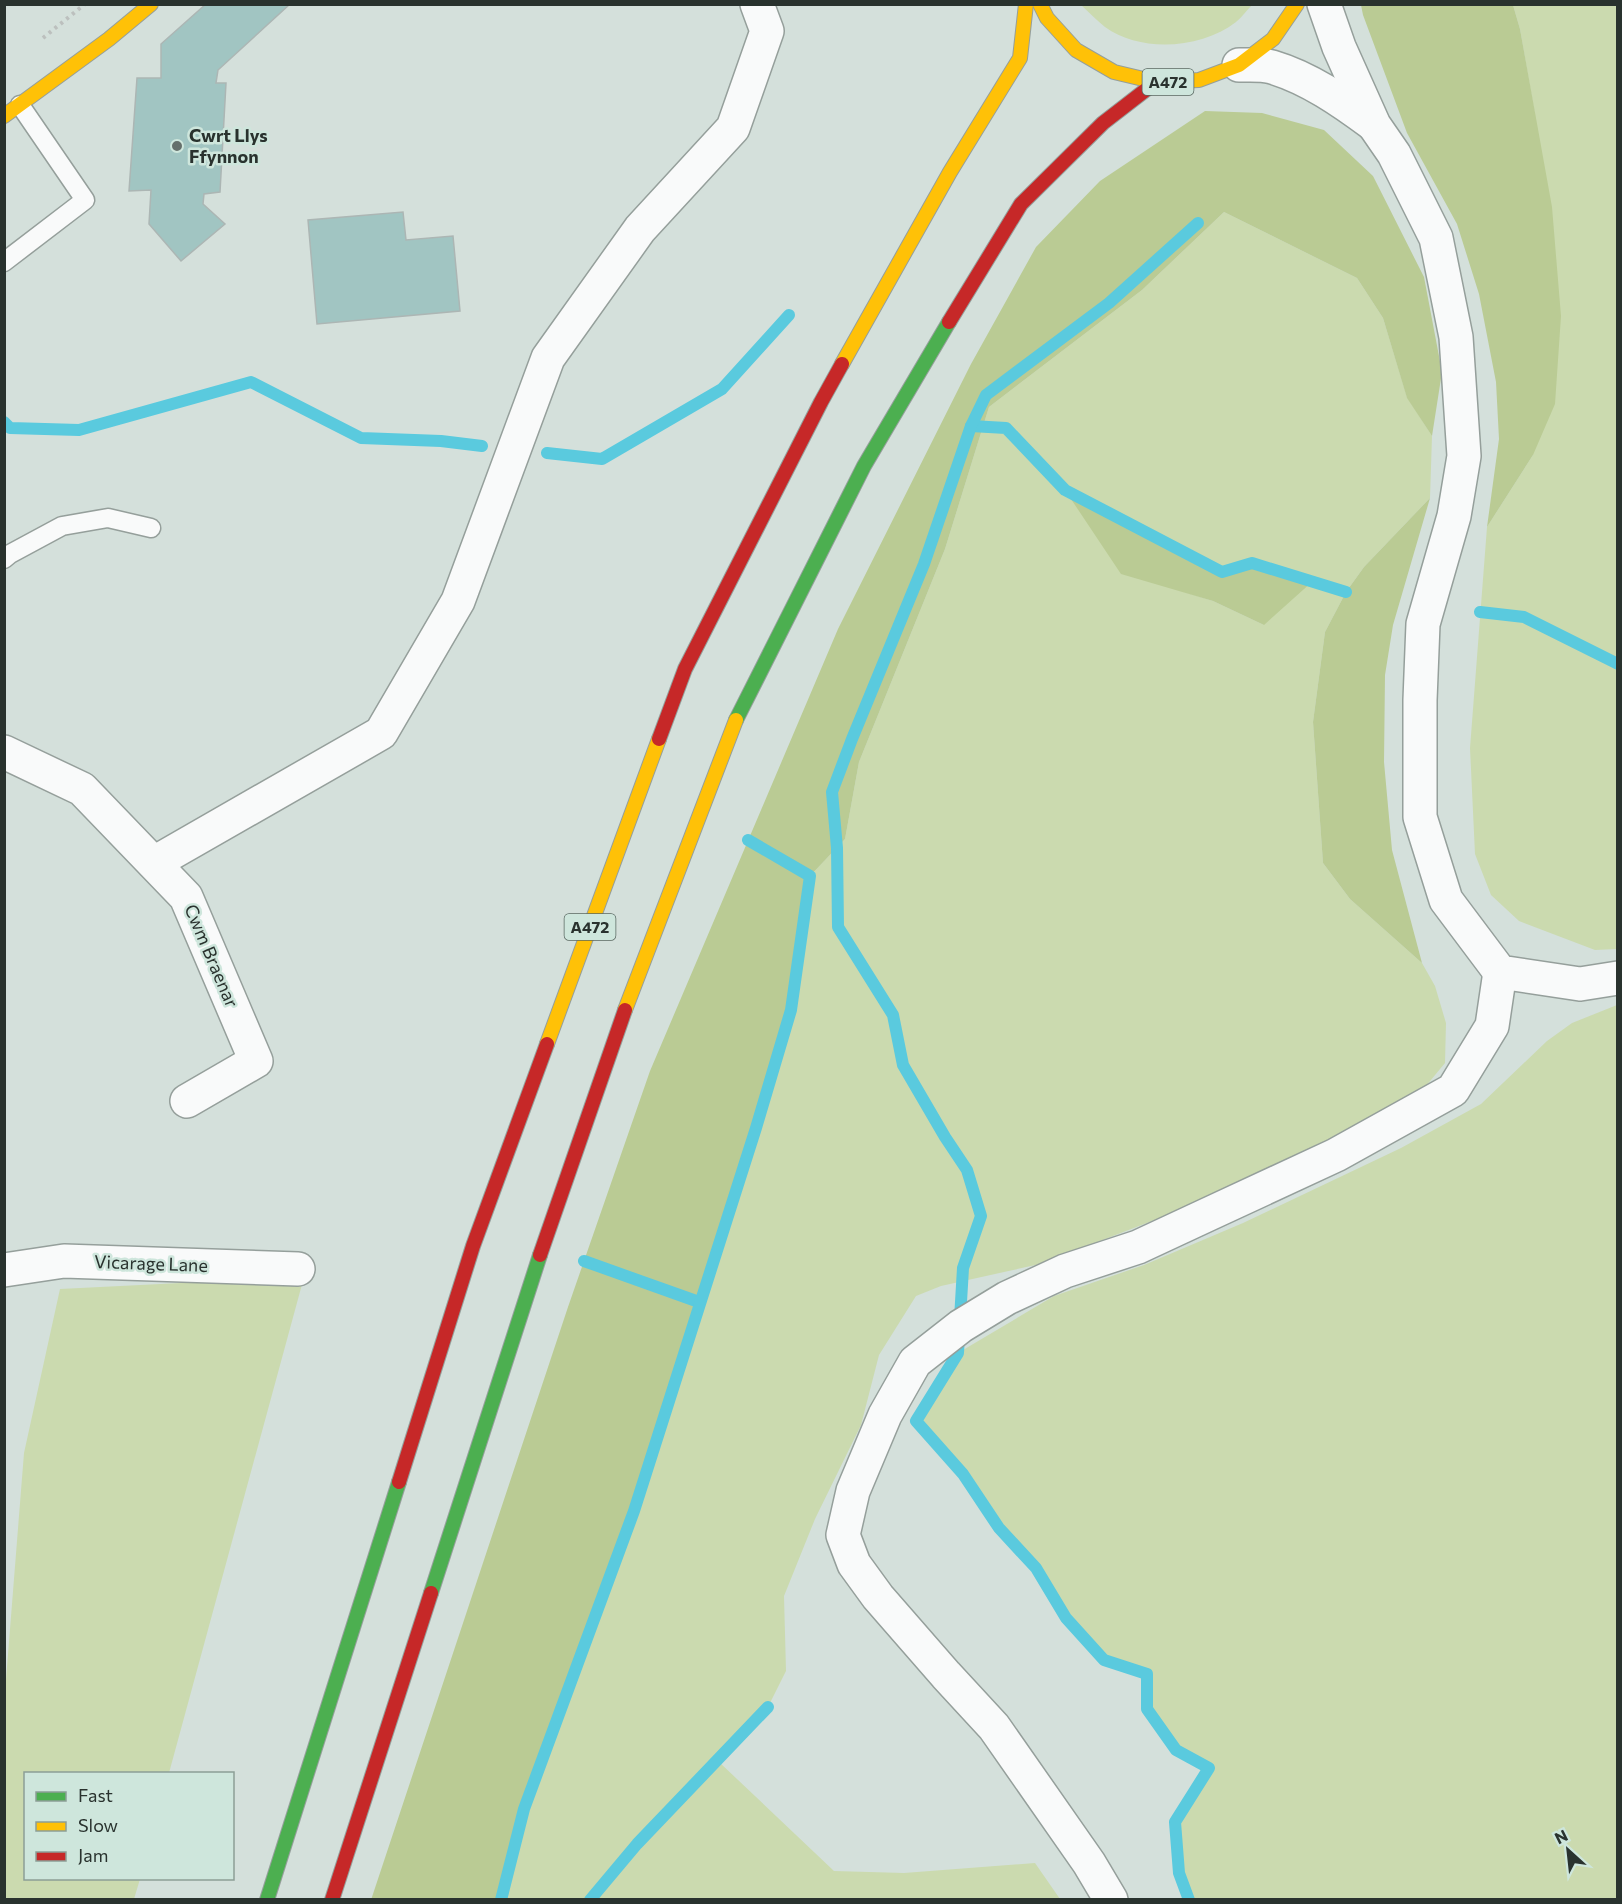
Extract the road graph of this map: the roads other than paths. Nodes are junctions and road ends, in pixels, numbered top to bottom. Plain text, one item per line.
1 (151, 4) edge
2 (757, 4) edge
3 (1026, 4) edge
4 (1040, 4) edge
5 (1297, 4) edge
6 (1324, 4) edge
7 (1239, 65) junction
8 (1156, 82) junction
9 (20, 105) junction
10 (4, 116) edge
11 (1374, 125) junction
12 (4, 262) edge
13 (151, 528) dead end
14 (4, 559) edge
15 (4, 752) edge
16 (153, 863) junction
17 (1500, 972) junction
18 (1617, 978) edge
19 (188, 1101) dead end
20 (298, 1269) dead end
21 (4, 1270) edge
22 (267, 1899) edge
23 (332, 1899) edge
24 (1111, 1899) edge

1 - 9 main road
2 - 16 street
3 - 22 main road, A472
4 - 8 main road, A472
5 - 7 main road, A472
6 - 11 street
7 - 8 main road, A472
7 - 11 street
8 - 23 main road, A472
9 - 10 main road
9 - 12 lane
11 - 17 street
13 - 14 lane
15 - 16 street, Cwm Braenar
16 - 19 street, Cwm Braenar
17 - 18 street
17 - 24 street
20 - 21 street, Vicarage Lane

